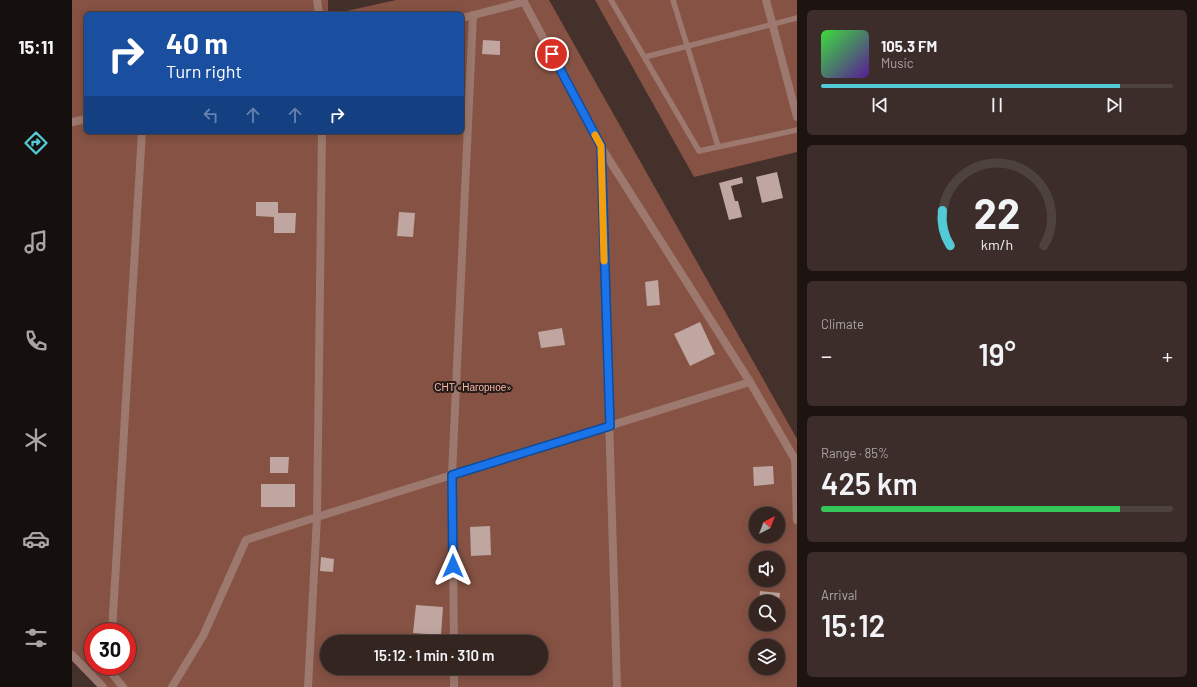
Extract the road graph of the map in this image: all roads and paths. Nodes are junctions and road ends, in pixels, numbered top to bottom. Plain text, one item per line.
1 (317, 0) edge
2 (612, 0) edge
3 (673, 0) edge
4 (766, 0) edge
5 (319, 12) edge
6 (472, 15) junction
7 (464, 17) edge
8 (797, 18) edge
9 (773, 24) junction
10 (687, 46) junction
11 (645, 58) junction
12 (797, 117) edge
13 (84, 119) edge
14 (72, 122) edge
15 (797, 130) edge
16 (142, 134) edge
17 (322, 134) edge
18 (601, 146) junction
19 (718, 146) junction
20 (750, 382) junction
21 (610, 426) junction
22 (796, 461) edge
23 (452, 475) junction
24 (317, 517) junction
25 (797, 520) edge
26 (113, 623) edge
27 (454, 635) edge
28 (72, 655) edge
29 (113, 675) edge
30 (454, 675) edge
31 (103, 687) edge
32 (124, 687) edge
33 (172, 687) edge
34 (308, 687) edge
35 (454, 687) edge
36 (618, 687) edge

1 - 5 street
2 - 11 lane
3 - 10 lane
4 - 9 street
6 - 7 street
6 - 18 street
6 - 23 street
8 - 9 lane
9 - 10 lane
9 - 12 street
10 - 11 lane
10 - 19 lane
11 - 19 lane
13 - 14 street
15 - 19 lane
16 - 26 street
17 - 24 street
18 - 20 street
18 - 21 street
20 - 21 street
20 - 22 street
21 - 23 street
21 - 36 street
22 - 25 street
23 - 24 street
23 - 27 street
24 - 33 street
24 - 34 street
28 - 31 street
29 - 32 street
30 - 35 street

